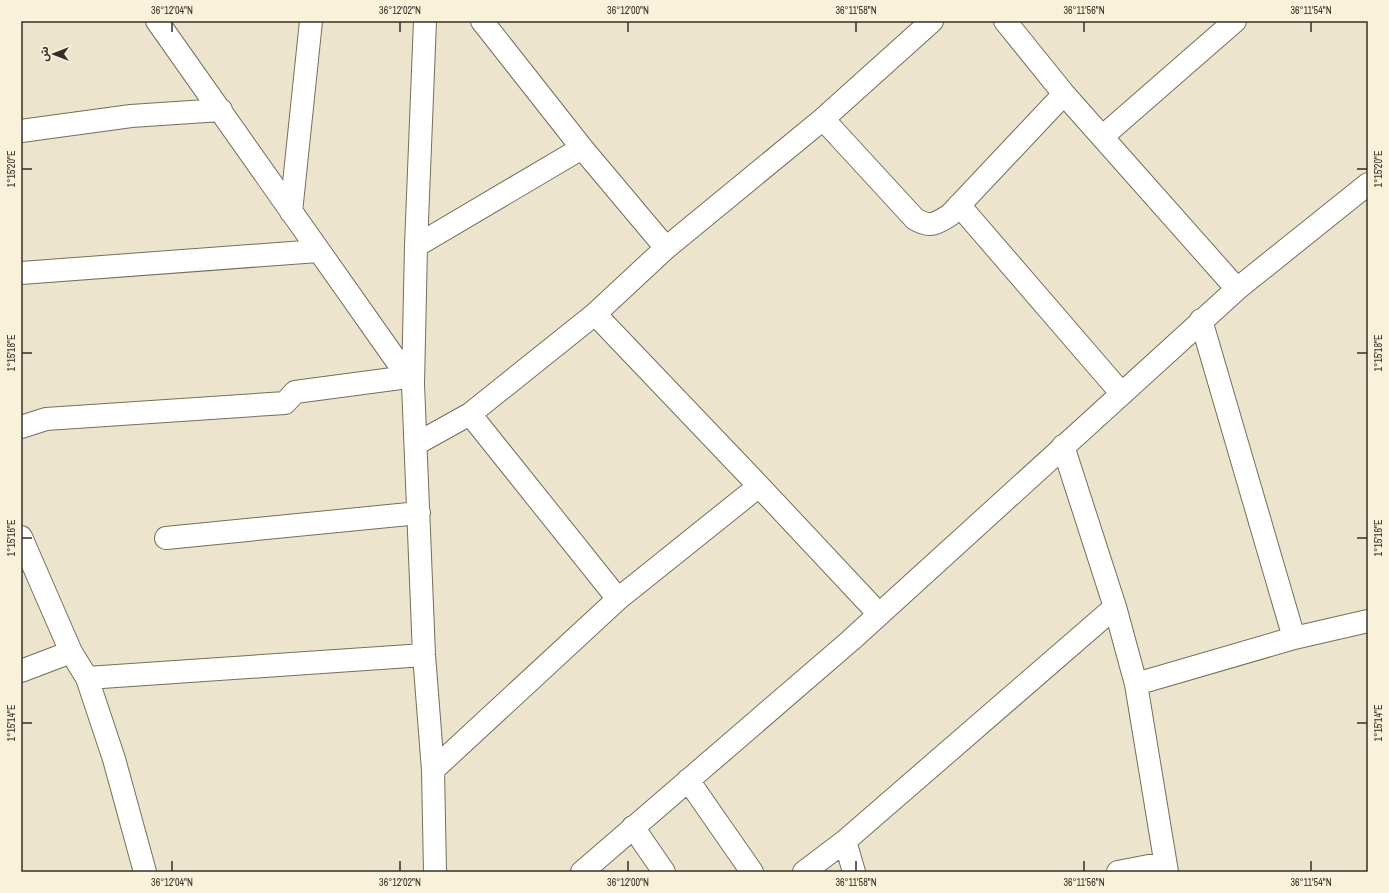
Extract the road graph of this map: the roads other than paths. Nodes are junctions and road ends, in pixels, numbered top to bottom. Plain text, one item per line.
1 (157, 21) edge
2 (311, 21) edge
3 (425, 21) edge
4 (482, 21) edge
5 (932, 21) edge
6 (1235, 21) edge
7 (1013, 23) edge
8 (172, 31) edge
9 (1064, 94) junction
10 (221, 110) junction
11 (823, 119) junction
12 (21, 130) edge
13 (1102, 137) junction
14 (582, 148) junction
15 (1368, 184) edge
16 (959, 205) junction
17 (291, 212) junction
18 (416, 246) junction
19 (666, 248) junction
20 (318, 251) junction
21 (21, 273) edge
22 (1237, 289) junction
23 (595, 314) junction
24 (1201, 320) junction
25 (411, 381) junction
26 (1122, 394) junction
27 (470, 414) junction
28 (21, 427) edge
29 (416, 444) junction
30 (1063, 446) junction
31 (759, 486) junction
32 (418, 513) junction
33 (21, 537) edge
34 (166, 538) dead end
35 (618, 599) junction
36 (1115, 607) junction
37 (879, 614) junction
38 (1368, 621) edge
39 (1294, 638) junction
40 (71, 652) junction
41 (424, 655) junction
42 (21, 671) edge
43 (87, 678) junction
44 (1136, 684) junction
45 (433, 770) junction
46 (688, 780) junction
47 (633, 827) junction
48 (845, 841) junction
49 (1166, 868) edge
50 (145, 872) edge
51 (435, 872) edge
52 (582, 872) edge
53 (664, 872) edge
54 (752, 872) edge
55 (804, 872) edge
56 (854, 872) edge
57 (1118, 872) edge

1 - 8 street
2 - 17 street
3 - 18 street
4 - 14 street
5 - 11 street
6 - 13 street
7 - 9 street
8 - 10 street
9 - 13 street
9 - 16 street
10 - 12 street
10 - 17 street
11 - 16 street
11 - 19 street
13 - 22 street
14 - 18 street
14 - 19 street
15 - 22 street
16 - 26 street
17 - 20 street
18 - 25 street
19 - 23 street
20 - 21 street
20 - 25 street
22 - 24 street
23 - 27 street
23 - 31 street
24 - 26 street
24 - 39 street
25 - 28 street
25 - 29 street
26 - 30 street
27 - 29 street
27 - 35 street
29 - 32 street
30 - 36 street
30 - 37 street
31 - 35 street
31 - 37 street
32 - 34 street
32 - 41 street
33 - 40 street
35 - 45 street
36 - 44 street
36 - 48 street
37 - 46 street
38 - 39 street
39 - 44 street
40 - 42 street
40 - 43 street
41 - 43 street
41 - 45 street
43 - 50 street
44 - 49 street
45 - 51 street
46 - 47 street
46 - 54 street
47 - 52 street
47 - 53 street
48 - 55 street
48 - 56 street
49 - 57 street

